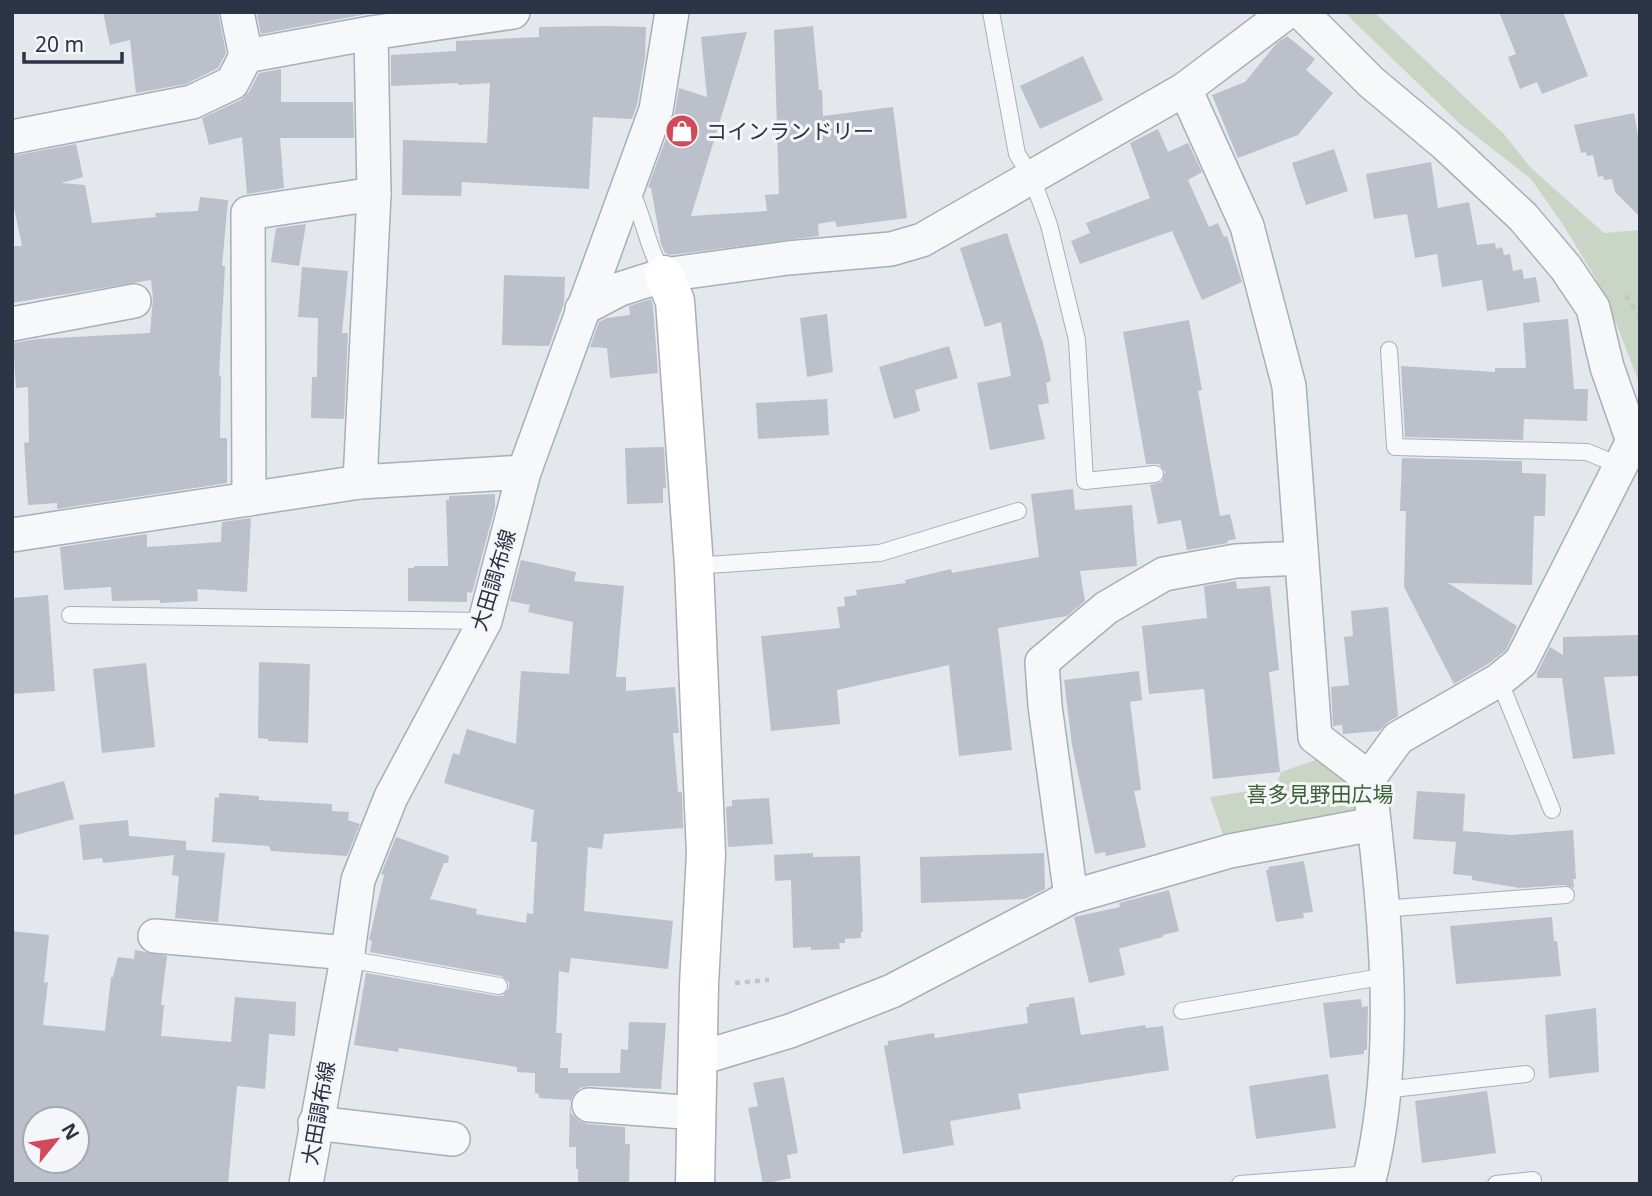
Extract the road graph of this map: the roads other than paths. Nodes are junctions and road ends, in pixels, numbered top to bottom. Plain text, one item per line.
1 (237, 12) edge
2 (513, 12) edge
3 (672, 12) edge
4 (991, 12) edge
5 (1287, 12) edge
6 (1301, 12) edge
7 (371, 33) junction
8 (246, 56) junction
9 (1185, 89) junction
10 (12, 137) edge
11 (1032, 178) junction
12 (628, 183) junction
13 (374, 194) junction
14 (664, 275) junction
15 (134, 301) dead end
16 (582, 309) junction
17 (12, 324) edge
18 (1389, 350) dead end
19 (1631, 452) edge
20 (524, 472) junction
21 (1155, 474) dead end
22 (360, 482) junction
23 (249, 499) junction
24 (1018, 511) dead end
25 (12, 535) edge
26 (1300, 558) junction
27 (694, 566) junction
28 (70, 615) dead end
29 (485, 621) junction
30 (1499, 680) junction
31 (1369, 778) junction
32 (1552, 810) dead end
33 (1374, 824) junction
34 (1566, 895) dead end
35 (1070, 897) junction
36 (1381, 909) junction
37 (155, 936) dead end
38 (347, 956) junction
39 (1387, 976) junction
40 (499, 986) dead end
41 (1182, 1011) dead end
42 (697, 1059) junction
43 (1526, 1074) dead end
44 (1384, 1090) junction
45 (589, 1105) dead end
46 (697, 1113) junction
47 (315, 1123) junction
48 (453, 1139) dead end
49 (1369, 1179) edge
50 (1533, 1180) dead end
51 (306, 1184) edge
52 (695, 1184) edge
53 (1240, 1184) edge
54 (1496, 1184) edge

1 - 8 street
2 - 7 street
3 - 12 street, 大田調布線
4 - 11 lane
5 - 9 street
6 - 19 street
7 - 8 street
7 - 13 street
8 - 10 street
9 - 11 street
9 - 26 street
11 - 14 street
11 - 21 lane
12 - 14 lane
12 - 16 street, 大田調布線
13 - 22 street
13 - 23 street
14 - 16 street
14 - 27 street
15 - 17 street
16 - 20 street, 大田調布線
18 - 19 lane
19 - 30 street
20 - 22 street
20 - 29 street, 大田調布線
22 - 23 street
23 - 25 street
24 - 27 lane
26 - 31 street
26 - 35 street
27 - 42 street
28 - 29 lane
29 - 38 street, 大田調布線
30 - 31 street
30 - 32 lane
31 - 33 street
33 - 35 street
33 - 36 street
34 - 36 lane
35 - 42 street
36 - 39 street
37 - 38 street
38 - 40 lane
38 - 47 street, 大田調布線
39 - 41 lane
39 - 44 street
42 - 46 street
43 - 44 lane
44 - 49 street
45 - 46 street
46 - 52 street
47 - 48 street
47 - 51 street, 大田調布線
49 - 53 lane
50 - 54 lane

